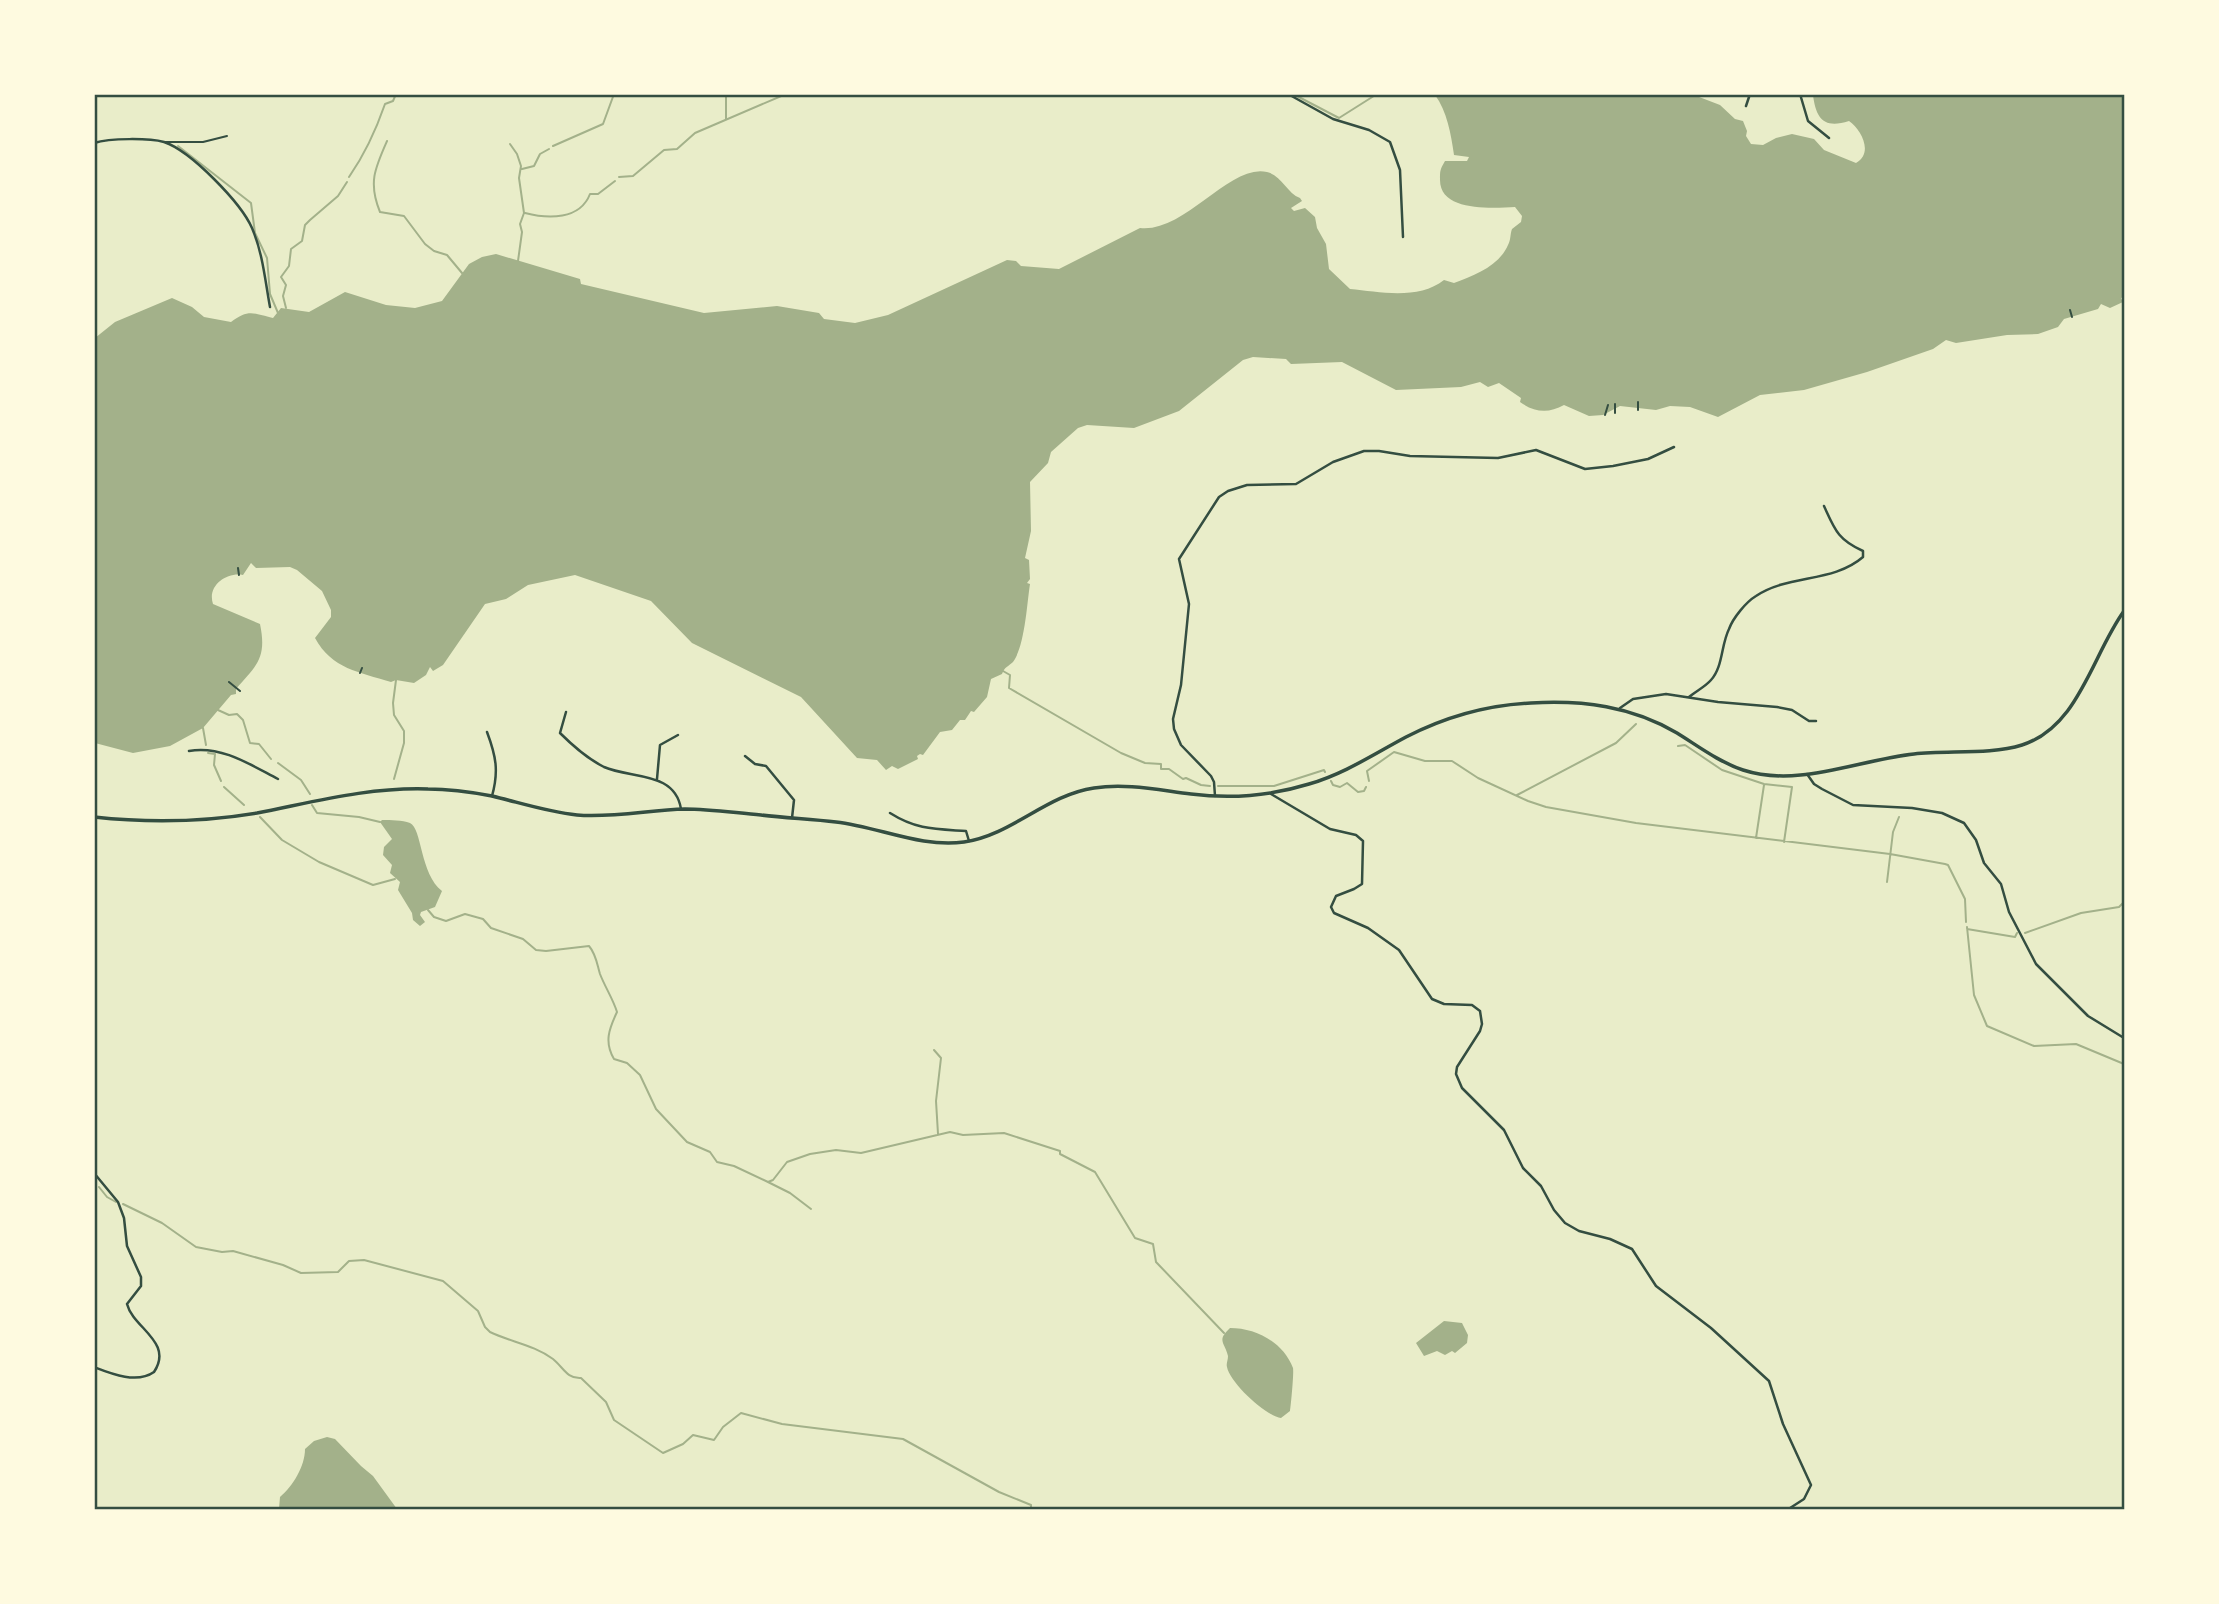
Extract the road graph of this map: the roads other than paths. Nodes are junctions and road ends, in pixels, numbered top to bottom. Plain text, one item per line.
1 (1288, 94) edge
2 (1750, 94) edge
3 (1800, 94) edge
4 (1746, 106) dead end
5 (226, 136) dead end
6 (1829, 138) dead end
7 (164, 142) junction
8 (94, 143) edge
9 (1403, 237) dead end
10 (270, 307) dead end
11 (1674, 447) dead end
12 (1824, 506) dead end
13 (2124, 611) edge
14 (1689, 697) junction
15 (1620, 708) junction
16 (566, 712) dead end
17 (1816, 721) dead end
18 (487, 732) dead end
19 (678, 734) dead end
20 (189, 751) dead end
21 (745, 756) dead end
22 (1807, 774) junction
23 (278, 779) dead end
24 (657, 779) junction
25 (1270, 793) junction
26 (492, 796) junction
27 (1214, 796) junction
28 (681, 809) junction
29 (890, 813) dead end
30 (94, 817) edge
31 (792, 818) junction
32 (969, 841) junction
33 (2124, 1038) edge
34 (94, 1173) edge
35 (94, 1367) edge
36 (1787, 1510) edge

1 - 9 street
2 - 4 street
3 - 6 street
5 - 7 lane
7 - 8 street
7 - 10 street
11 - 27 street
12 - 14 street
13 - 22 street
14 - 15 street
14 - 17 street
15 - 22 street
15 - 25 street
16 - 24 street
18 - 26 street
19 - 24 street
20 - 23 street
21 - 31 street
22 - 33 street
24 - 28 street
25 - 27 street
25 - 36 street
26 - 28 street
26 - 30 street
27 - 32 street
28 - 31 street
29 - 32 street
31 - 32 street
34 - 35 street

